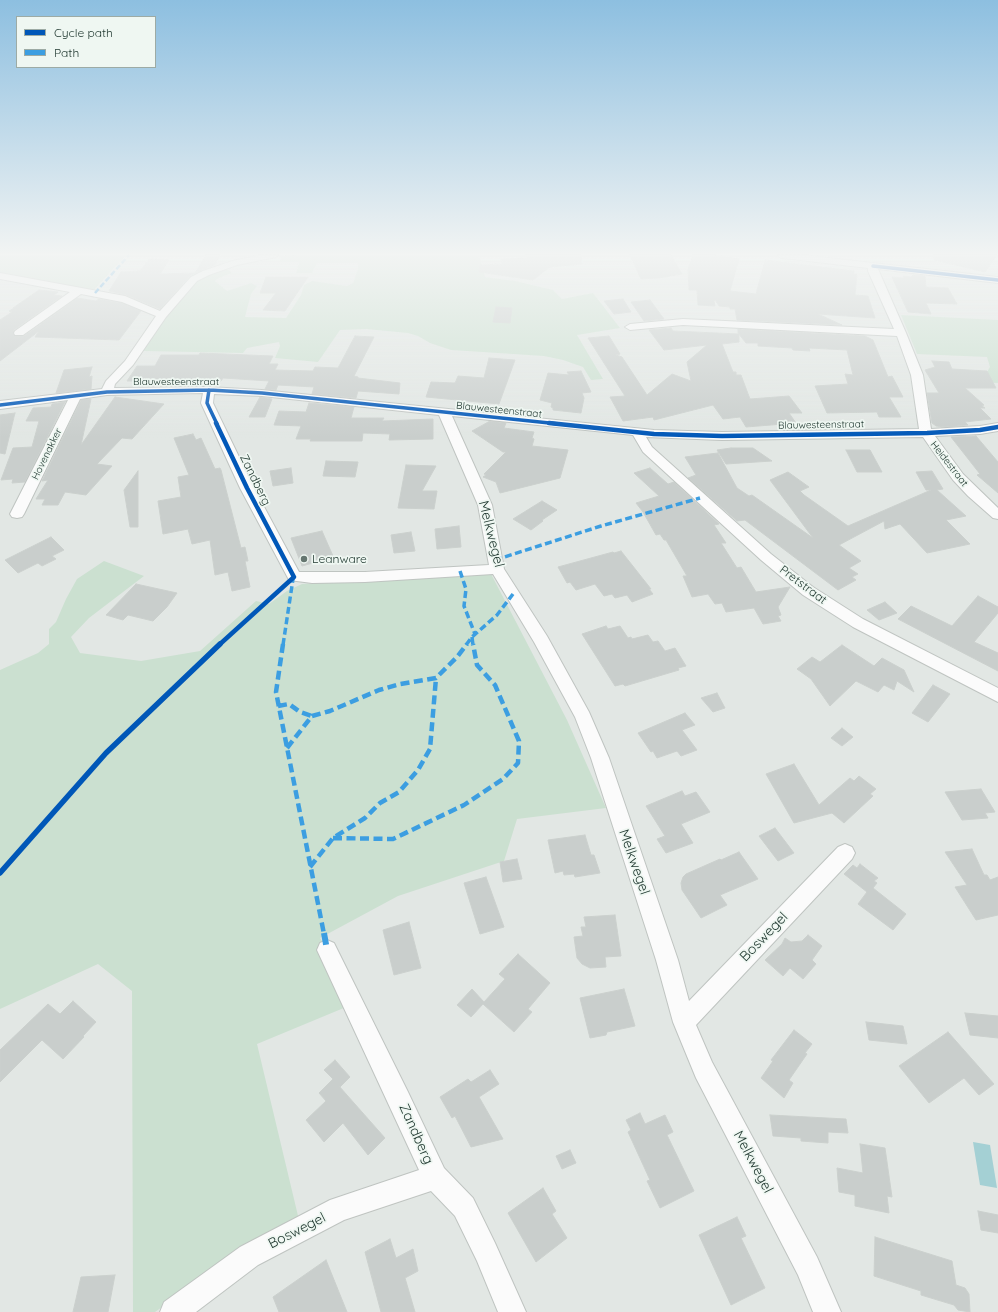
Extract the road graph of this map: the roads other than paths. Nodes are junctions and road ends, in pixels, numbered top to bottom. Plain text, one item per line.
1 (43, 316) edge
2 (161, 316) edge
3 (894, 316) edge
4 (630, 327) dead end
5 (901, 333) junction
6 (19, 334) dead end
7 (209, 390) junction
8 (107, 392) junction
9 (76, 395) junction
10 (0, 405) edge
11 (444, 413) junction
12 (998, 426) edge
13 (638, 433) junction
14 (927, 433) junction
15 (17, 514) dead end
16 (998, 515) edge
17 (497, 568) junction
18 (998, 696) edge
19 (845, 852) dead end
20 (327, 950) dead end
21 (684, 1022) junction
22 (435, 1177) junction
23 (174, 1312) edge
24 (512, 1312) edge
25 (827, 1312) edge

1 - 6 street
2 - 8 street
3 - 5 street, Heidestraat
4 - 5 street
5 - 14 street, Heidestraat
7 - 8 street, Blauwesteenstraat
7 - 11 street, Blauwesteenstraat
7 - 17 street, Zandberg
8 - 9 street, Blauwesteenstraat
9 - 10 street, Blauwesteenstraat
9 - 15 street, Hovenakker
11 - 13 street, Blauwesteenstraat
11 - 17 street, Melkwegel
12 - 14 street, Blauwesteenstraat
13 - 14 street, Blauwesteenstraat
13 - 18 street, Pretstraat
14 - 16 street, Heidestraat
17 - 21 street, Melkwegel
19 - 21 street, Boswegel
20 - 22 street, Zandberg
21 - 25 street, Melkwegel
22 - 23 street, Boswegel
22 - 24 street, Zandberg

